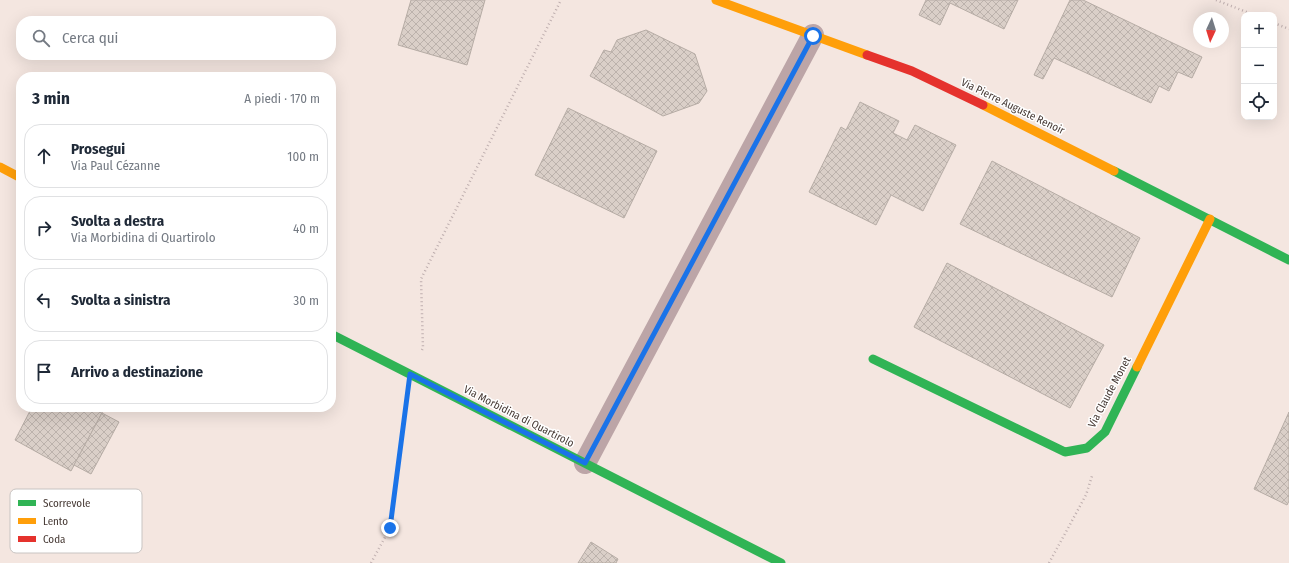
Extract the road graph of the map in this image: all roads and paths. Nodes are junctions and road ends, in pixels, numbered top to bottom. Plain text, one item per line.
1 (561, 0) edge
2 (716, 0) edge
3 (1216, 0) edge
4 (1246, 12) edge
5 (1277, 24) edge
6 (1289, 29) edge
7 (813, 36) junction
8 (0, 167) edge
9 (16, 175) edge
10 (1210, 219) junction
11 (1289, 260) edge
12 (336, 337) edge
13 (873, 359) dead end
14 (410, 374) junction
15 (585, 463) junction
16 (1092, 474) dead end
17 (371, 563) edge
18 (781, 563) edge
19 (1049, 563) edge

1 - 14 path
2 - 7 street, Via Pierre Auguste Renoir
3 - 4 path
5 - 6 path
7 - 10 street, Via Pierre Auguste Renoir
7 - 15 street
8 - 9 street
10 - 11 street, Via Pierre Auguste Renoir
10 - 13 street, Via Claude Monet
12 - 14 street, Via Morbidina di Quartirolo
14 - 15 street, Via Morbidina di Quartirolo
14 - 17 path
15 - 18 street, Via Morbidina di Quartirolo
16 - 19 path

